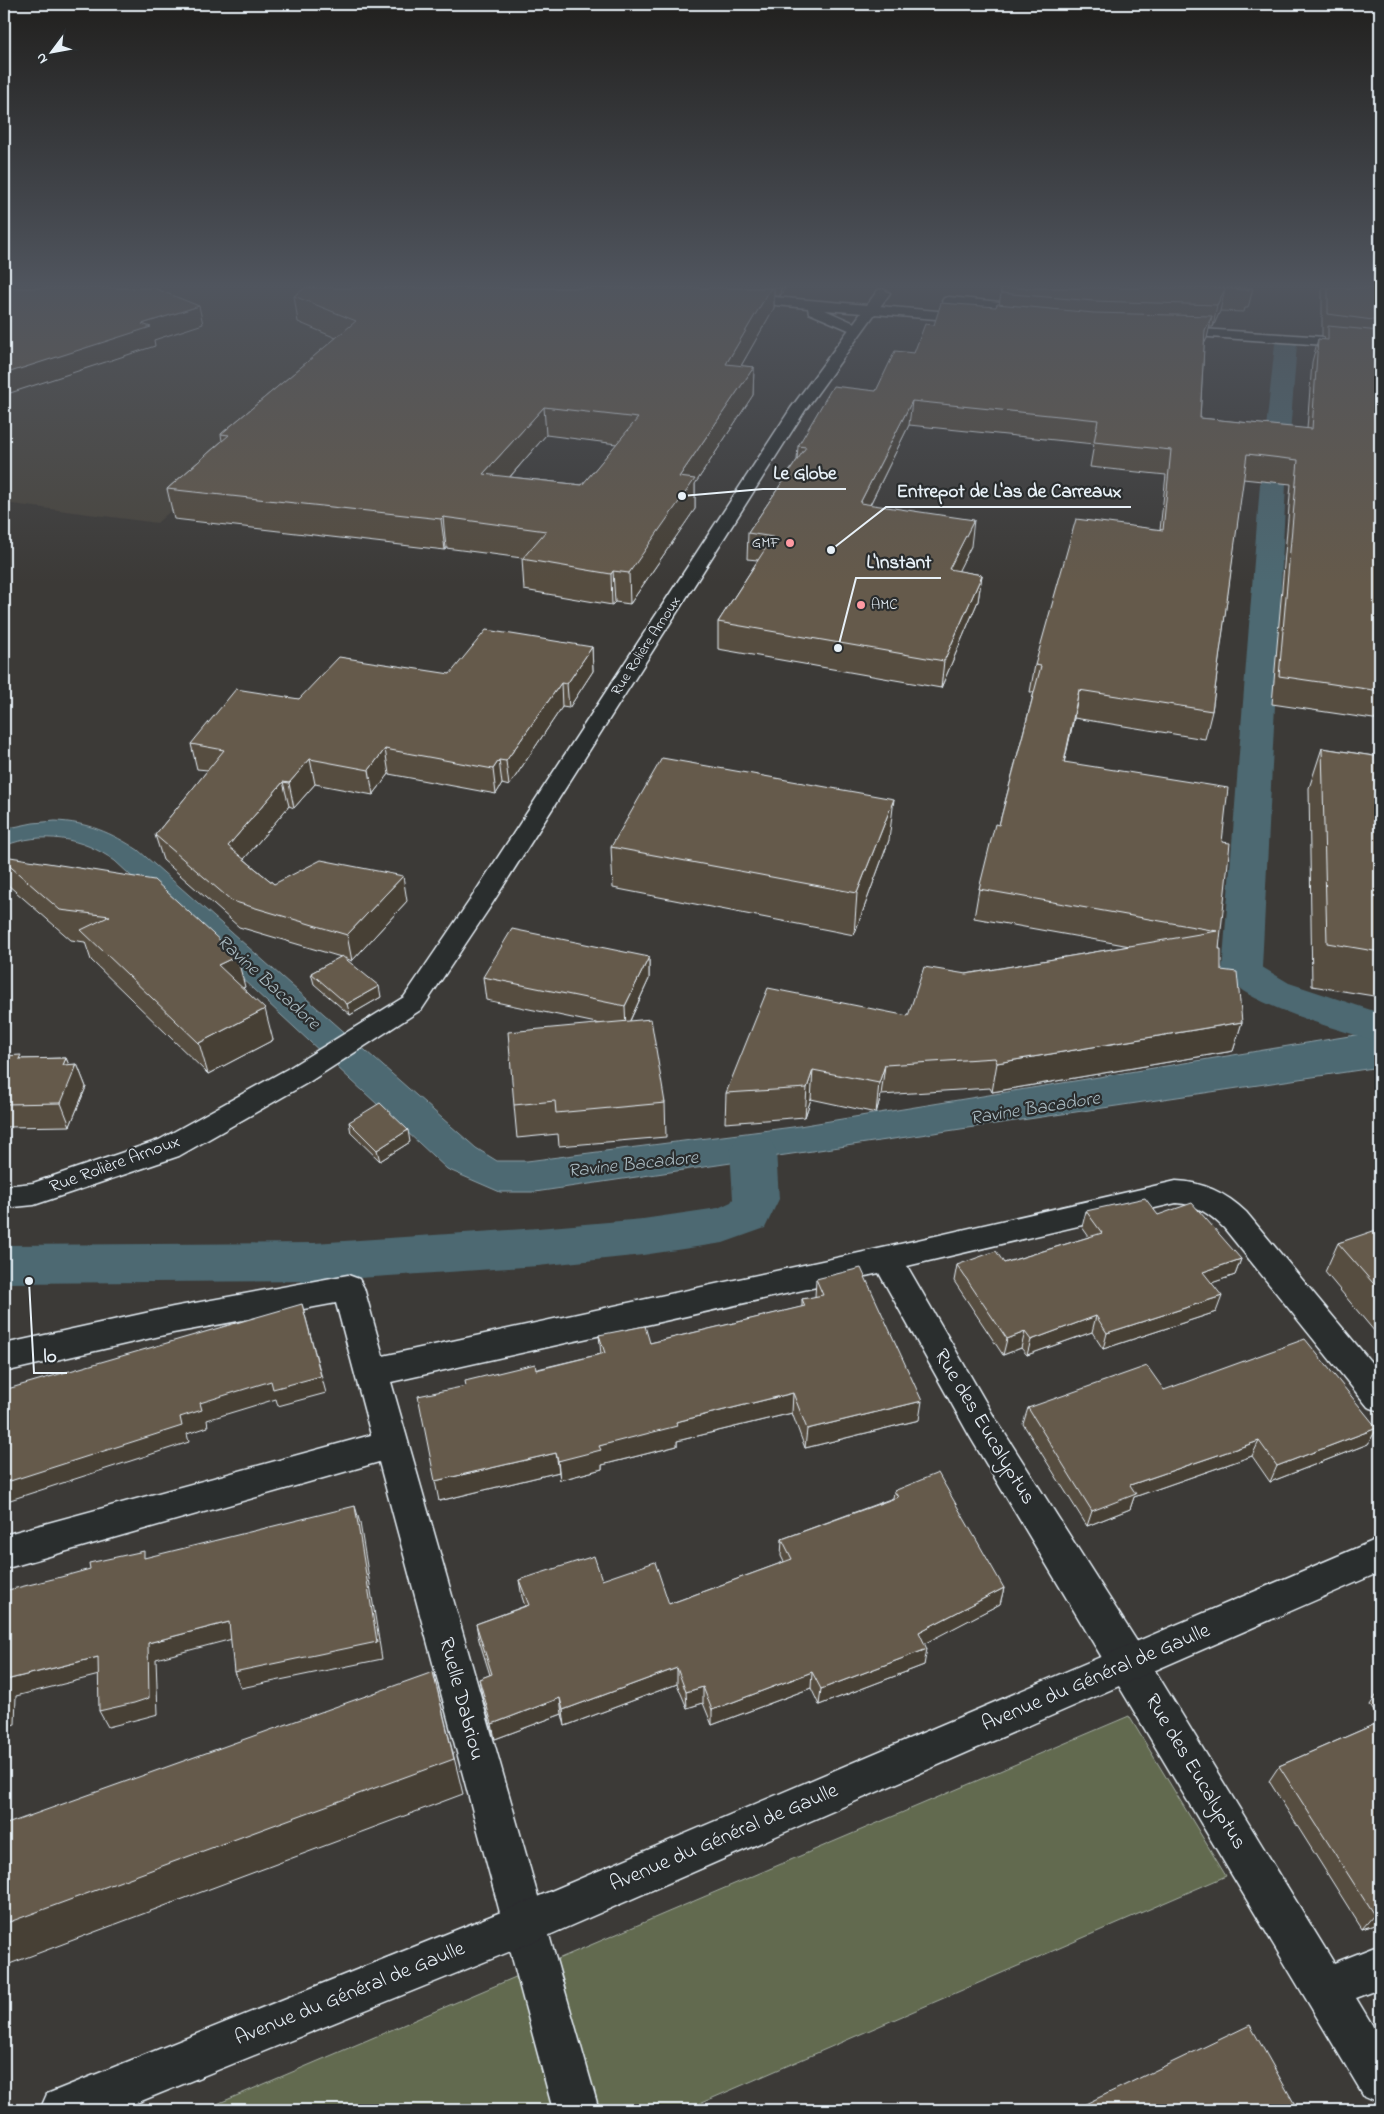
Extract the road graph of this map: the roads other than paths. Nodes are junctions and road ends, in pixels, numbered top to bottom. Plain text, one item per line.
1 (815, 387) edge
2 (4, 1197) edge
3 (887, 1259) junction
4 (4, 1358) edge
5 (371, 1373) junction
6 (1380, 1397) edge
7 (391, 1444) junction
8 (4, 1552) edge
9 (1380, 1555) edge
10 (1129, 1664) junction
11 (456, 1683) junction
12 (419, 1695) edge
13 (523, 1925) junction
14 (1380, 1967) edge
15 (1326, 1988) junction
16 (1380, 2080) edge
17 (63, 2110) edge
18 (576, 2110) edge

1 - 2 street, Rue Rolière Arnoux
3 - 5 street
3 - 6 street
3 - 10 street, Rue des Eucalyptus
4 - 5 street, Ruelle Dabriou
5 - 7 street, Ruelle Dabriou
7 - 8 street
7 - 11 street, Ruelle Dabriou
9 - 10 street, Avenue du Général de Gaulle
10 - 13 street, Avenue du Général de Gaulle
10 - 15 street, Rue des Eucalyptus
11 - 12 street
11 - 13 street, Ruelle Dabriou
13 - 17 street, Avenue du Général de Gaulle
13 - 18 street, Ruelle Dabriou
14 - 15 street
15 - 16 street, Rue des Eucalyptus

